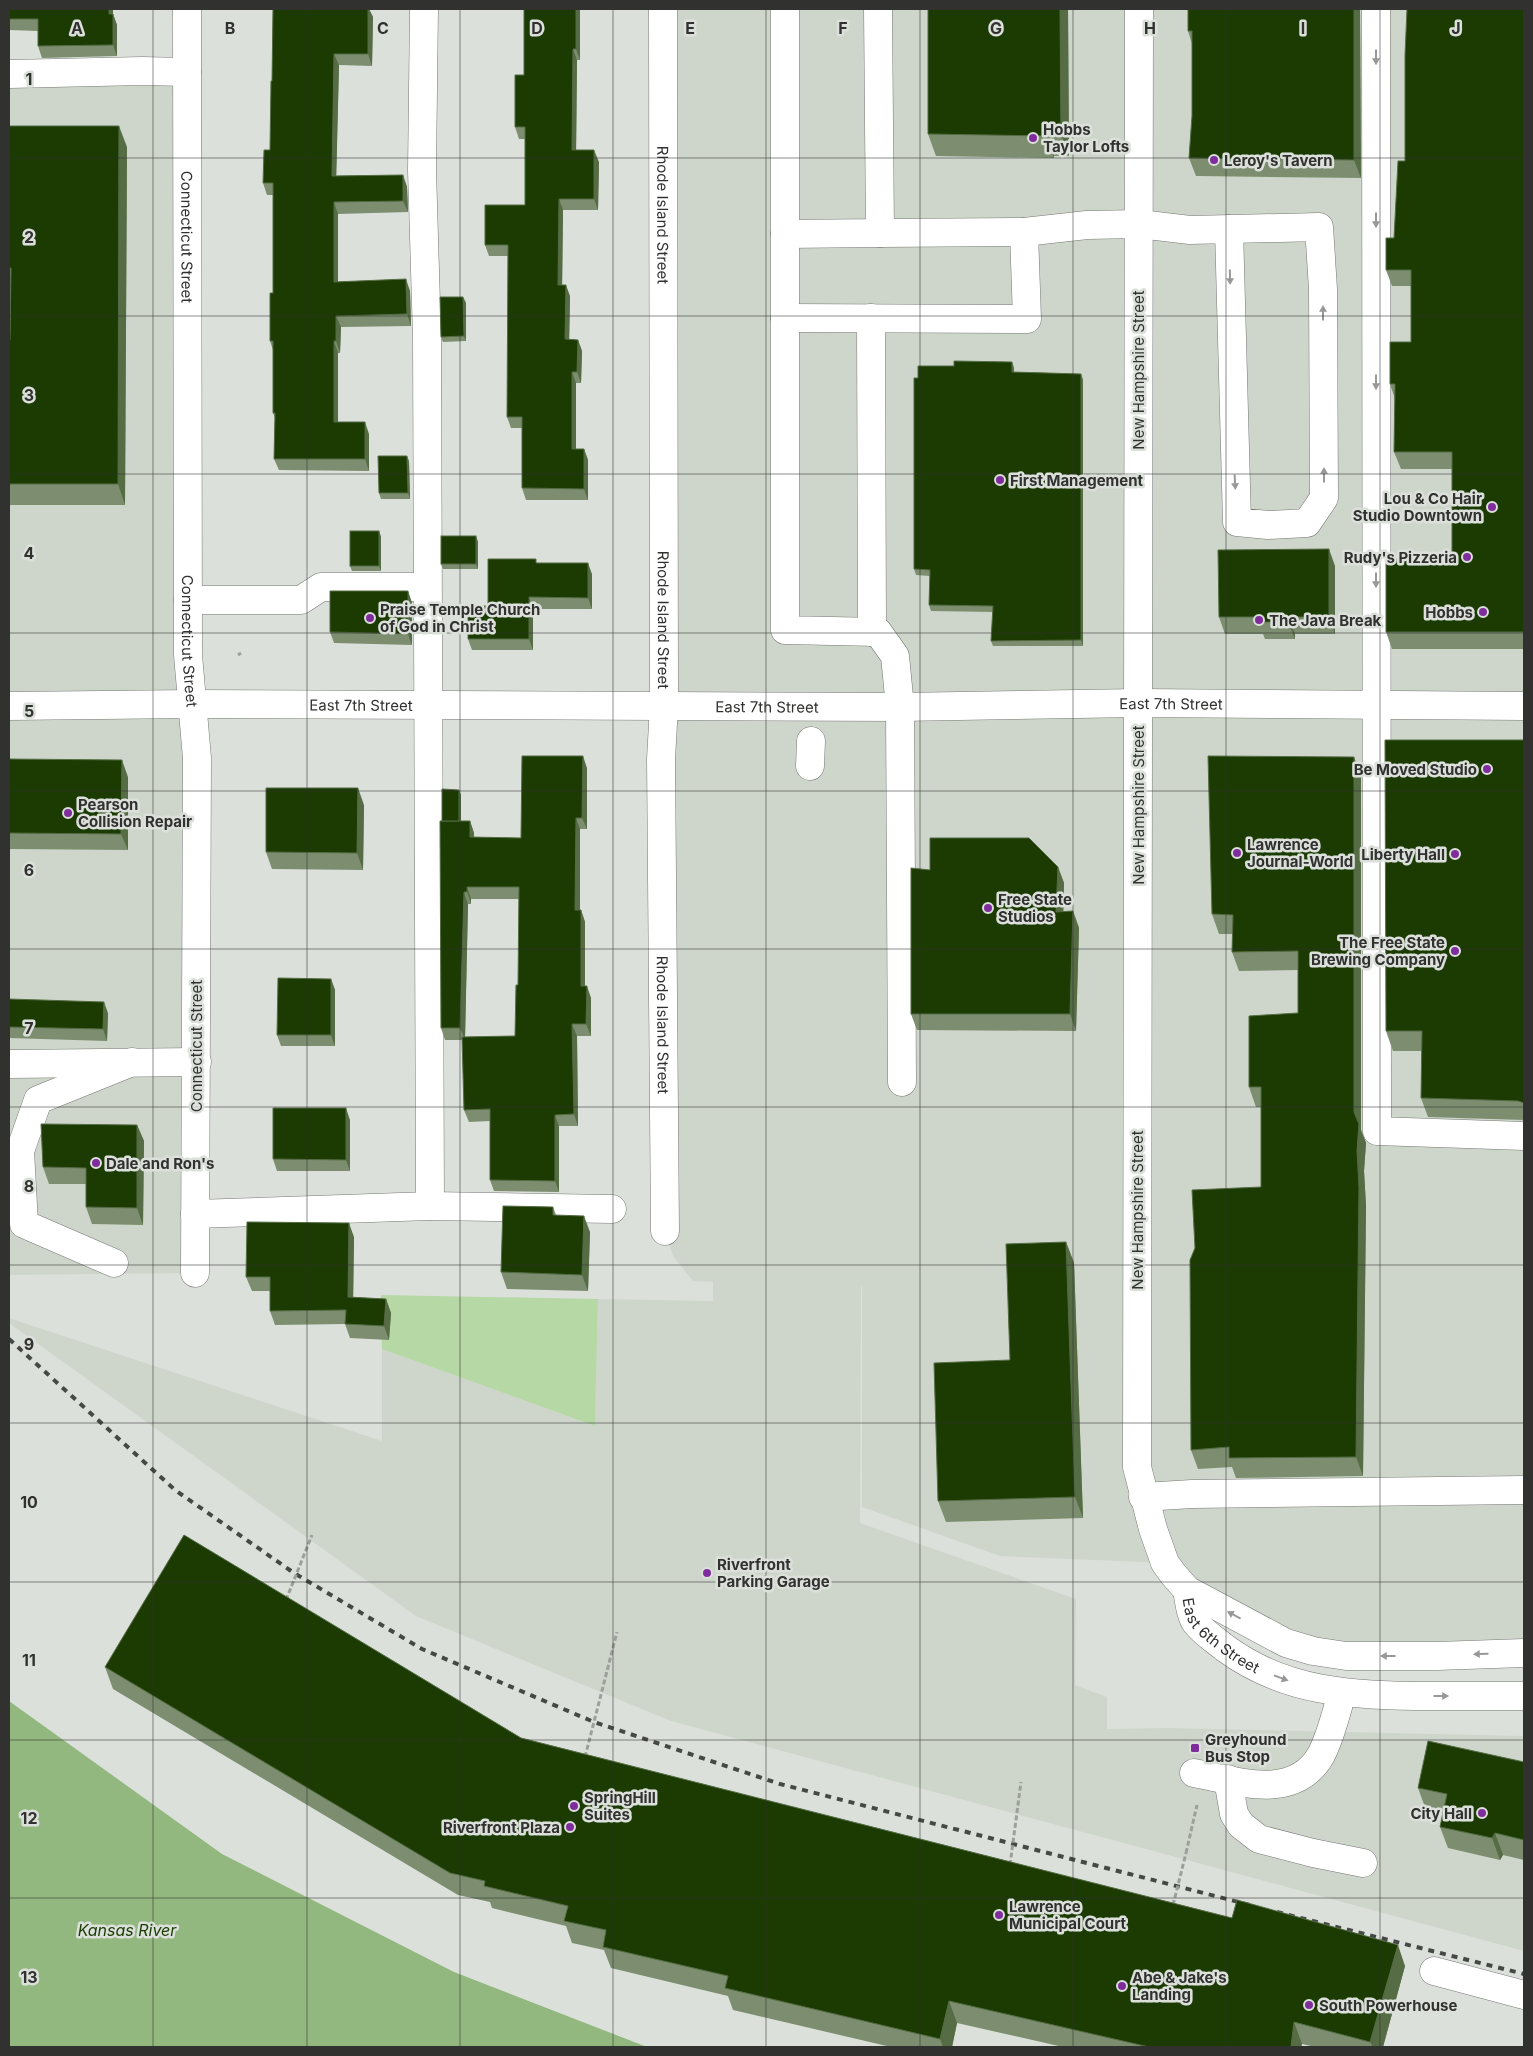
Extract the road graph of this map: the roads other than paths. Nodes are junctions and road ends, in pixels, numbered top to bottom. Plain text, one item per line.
1 (187, 9) edge
2 (424, 9) edge
3 (663, 9) edge
4 (785, 9) edge
5 (878, 9) edge
6 (1139, 9) edge
7 (1376, 9) edge
8 (187, 72) junction
9 (9, 74) edge
10 (1139, 224) junction
11 (1229, 229) junction
12 (1024, 232) junction
13 (880, 233) junction
14 (785, 234) junction
15 (785, 318) junction
16 (871, 318) junction
17 (427, 587) junction
18 (188, 600) junction
19 (872, 632) junction
20 (1138, 703) junction
21 (192, 704) junction
22 (427, 705) junction
23 (1377, 705) junction
24 (9, 706) edge
25 (664, 706) junction
26 (1524, 706) edge
27 (900, 707) junction
28 (132, 1062) junction
29 (197, 1062) junction
30 (9, 1064) edge
31 (902, 1082) dead end
32 (1524, 1136) edge
33 (430, 1206) junction
34 (612, 1209) dead end
35 (195, 1214) junction
36 (665, 1231) dead end
37 (114, 1263) dead end
38 (195, 1273) dead end
39 (1524, 1490) edge
40 (1143, 1497) junction
41 (1186, 1590) junction
42 (1524, 1653) edge
43 (1342, 1693) junction
44 (1524, 1696) edge
45 (1194, 1774) dead end
46 (1228, 1779) junction
47 (1363, 1862) dead end
48 (1434, 1971) dead end
49 (1524, 1996) edge

1 - 8 street, Connecticut Street
2 - 17 street
3 - 25 street, Rhode Island Street
4 - 14 street
5 - 13 street
6 - 10 street, New Hampshire Street
7 -> 23 street
8 - 9 street
8 - 18 street, Connecticut Street
10 - 11 street
10 - 12 street
10 - 20 street, New Hampshire Street
11 -> 11 street
12 - 13 street
12 - 16 street
13 - 14 street
14 - 15 street
15 - 16 street
15 - 19 street
16 - 19 street
17 - 18 street
17 - 22 street
18 - 21 street, Connecticut Street
19 - 27 street
20 - 23 street, East 7th Street
20 - 27 street, East 7th Street
20 - 40 street, New Hampshire Street
21 - 22 street, East 7th Street
21 - 24 street, East 7th Street
21 - 29 street, Connecticut Street
22 - 25 street, East 7th Street
22 - 33 street
23 - 26 street, East 7th Street
23 - 32 street
25 - 27 street, East 7th Street
25 - 36 street, Rhode Island Street
27 - 31 street
28 - 29 street
28 - 30 street
28 - 37 street
29 - 35 street, Connecticut Street
33 - 34 street
33 - 35 street
35 - 38 street, Connecticut Street
39 - 40 street
40 - 41 street, New Hampshire Street
42 -> 41 street, East 6th Street
41 -> 43 street, East 6th Street
43 -> 44 street, East 6th Street
43 - 46 street
45 - 46 street
46 - 47 street
48 - 49 street

